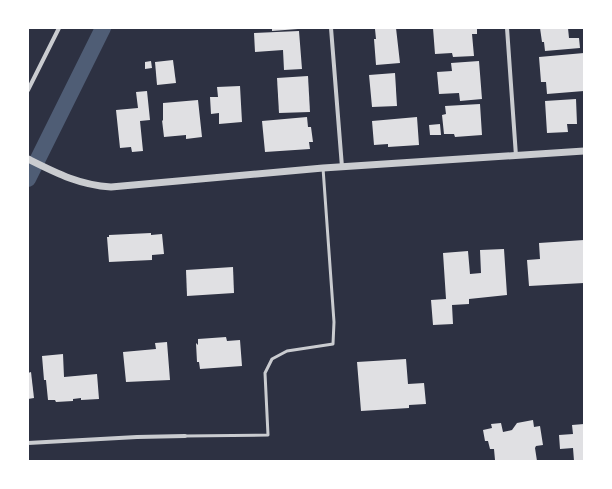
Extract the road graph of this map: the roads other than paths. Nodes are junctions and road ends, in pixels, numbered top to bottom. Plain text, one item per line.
1 (59, 28) edge
2 (332, 28) edge
3 (507, 28) edge
4 (28, 90) edge
5 (584, 151) edge
6 (516, 156) junction
7 (28, 159) edge
8 (342, 167) junction
9 (323, 168) junction
10 (185, 436) joint
11 (28, 443) edge

1 - 4 street
2 - 8 street
3 - 6 street
5 - 6 street
6 - 8 street
7 - 9 street
8 - 9 street
9 - 10 lane
10 - 11 street

